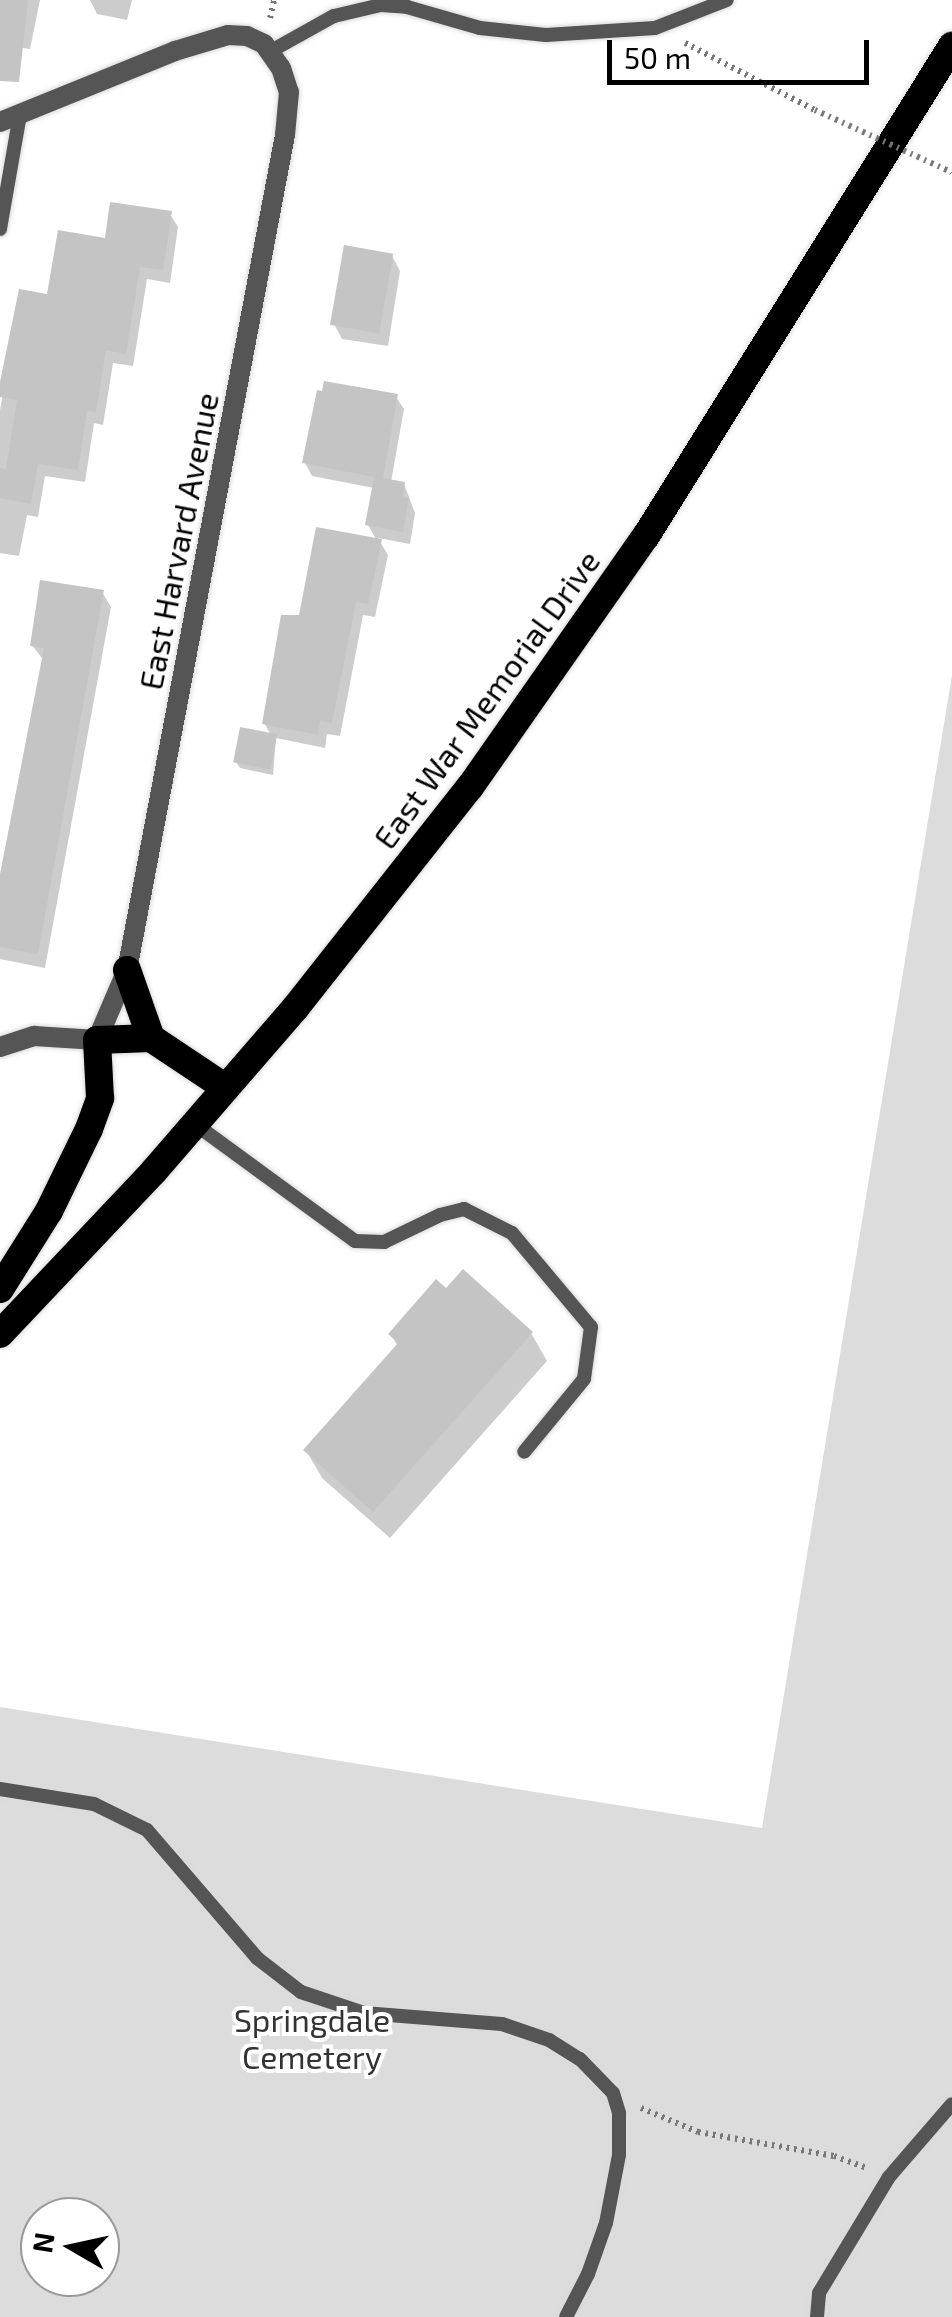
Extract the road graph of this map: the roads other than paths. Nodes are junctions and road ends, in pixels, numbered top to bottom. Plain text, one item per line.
1 (727, 0) edge
2 (952, 46) edge
3 (271, 52) junction
4 (10, 118) edge
5 (0, 229) edge
6 (127, 970) junction
7 (152, 1038) junction
8 (97, 1040) junction
9 (0, 1046) edge
10 (226, 1088) junction
11 (195, 1124) junction
12 (0, 1290) edge
13 (0, 1334) edge
14 (524, 1452) dead end
15 (0, 1789) edge
16 (952, 2104) edge
17 (566, 2317) edge
18 (816, 2317) edge

1 - 3 lane
2 - 10 highway, East War Memorial Drive
3 - 4 street
3 - 6 street, East Harvard Avenue
4 - 5 lane
6 - 7 highway
6 - 8 street, East Harvard Avenue
7 - 8 highway
7 - 10 highway
8 - 9 street
8 - 12 highway
10 - 11 highway, East War Memorial Drive
11 - 13 highway, East War Memorial Drive
11 - 14 lane
15 - 17 lane
16 - 18 lane

